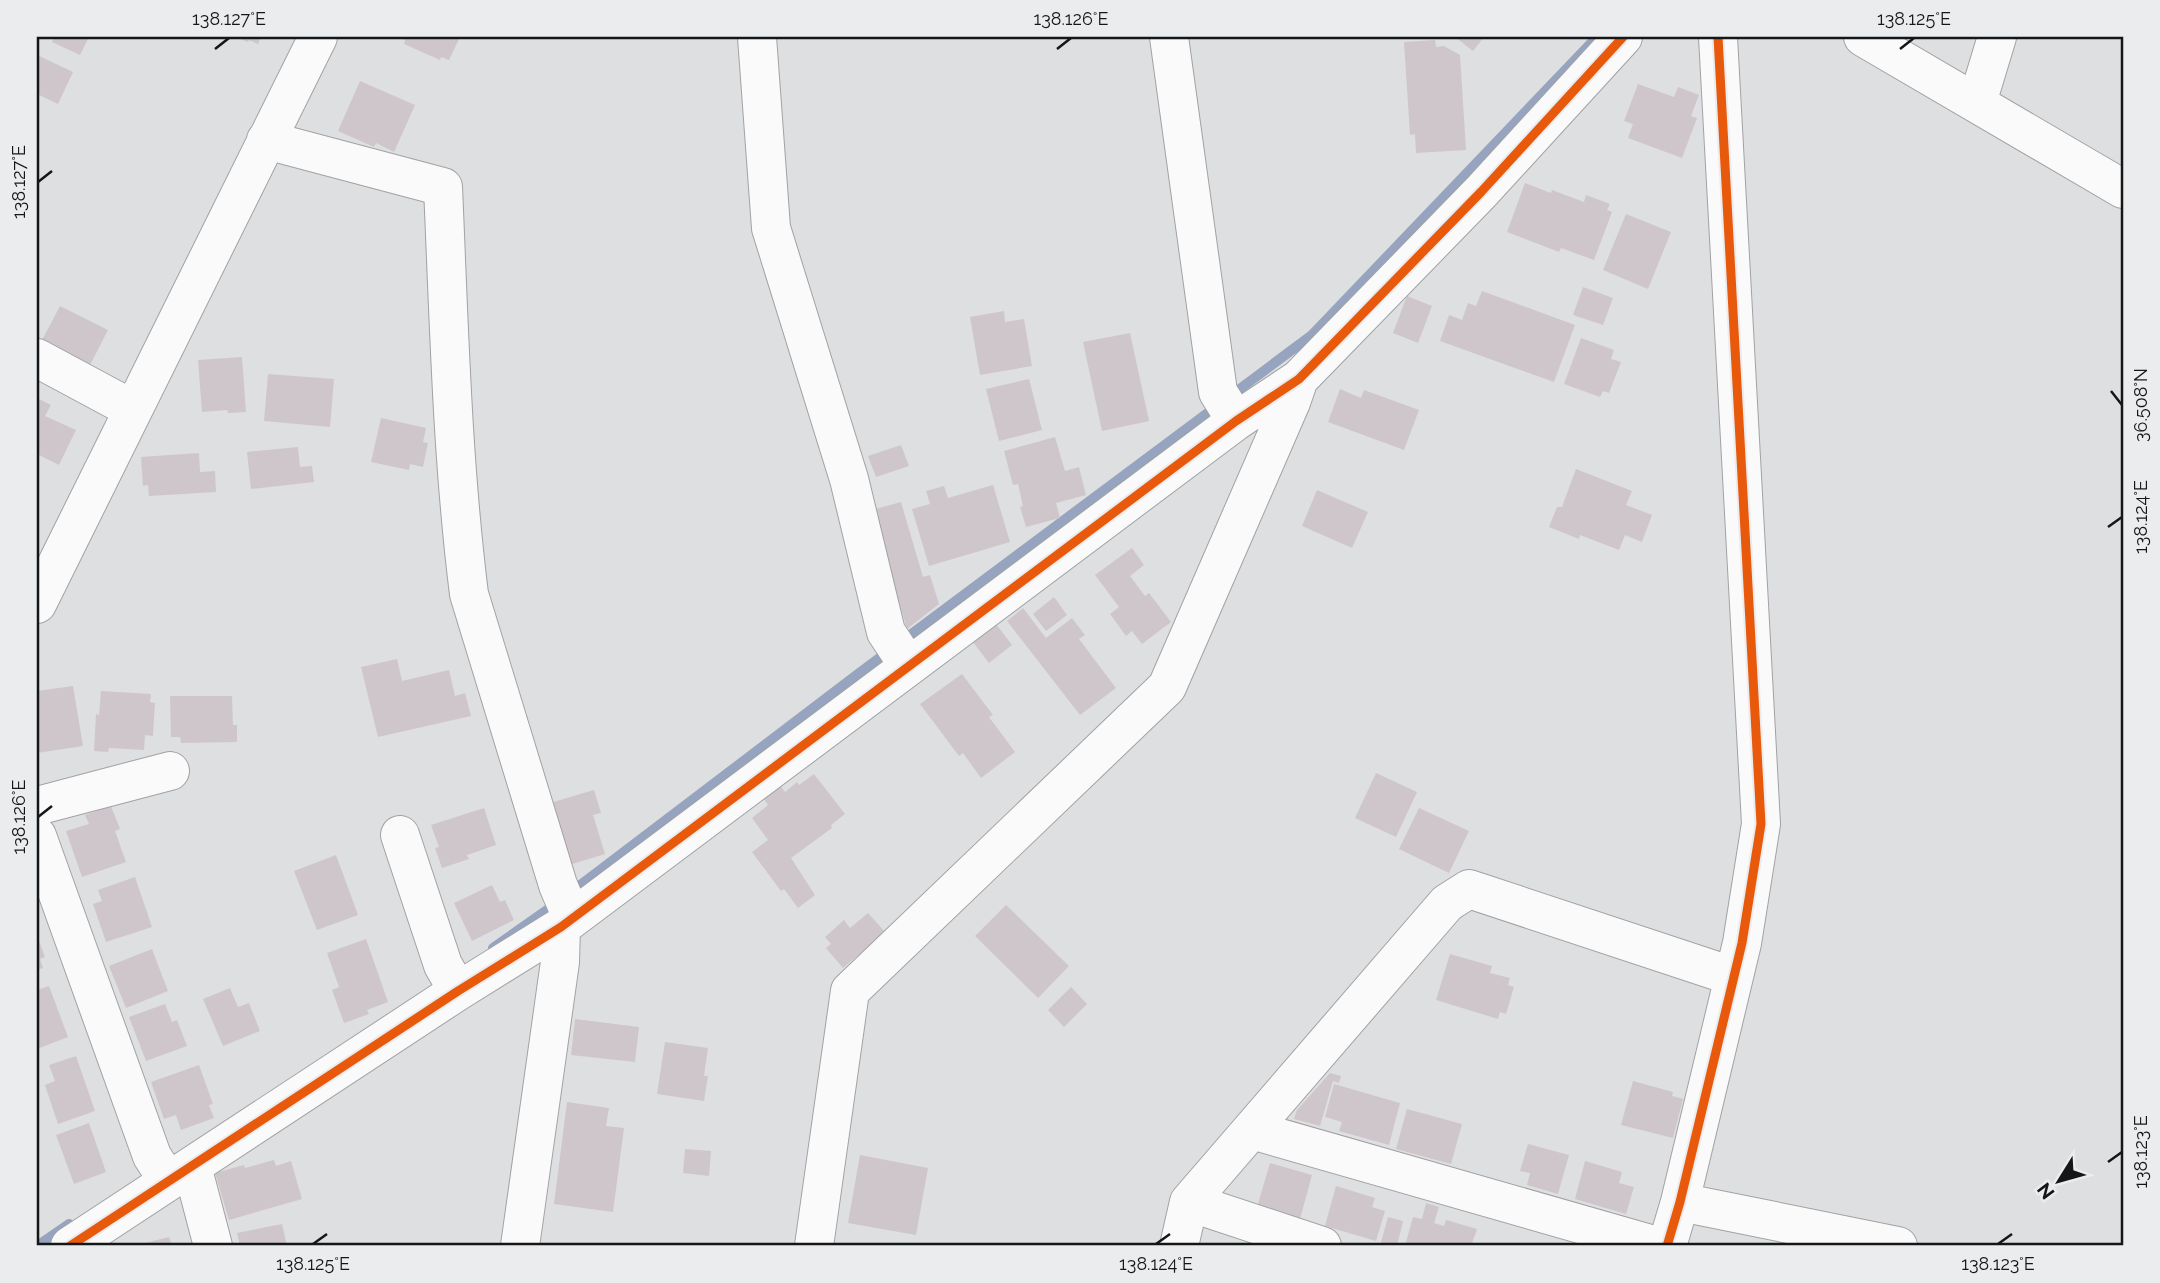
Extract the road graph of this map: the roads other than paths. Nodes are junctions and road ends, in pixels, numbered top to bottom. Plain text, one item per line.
1 (318, 37) edge
2 (757, 37) edge
3 (1169, 37) edge
4 (1623, 37) edge
5 (1718, 37) edge
6 (1863, 37) edge
7 (1997, 37) edge
8 (1977, 103) junction
9 (266, 139) junction
10 (2123, 189) edge
11 (37, 358) edge
12 (1299, 379) junction
13 (1227, 406) junction
14 (132, 409) junction
15 (37, 604) edge
16 (908, 665) junction
17 (170, 771) dead end
18 (37, 806) edge
19 (400, 835) dead end
20 (37, 836) edge
21 (564, 910) junction
22 (1732, 975) junction
23 (451, 978) junction
24 (1252, 1130) junction
25 (171, 1167) junction
26 (1189, 1202) junction
27 (1680, 1202) junction
28 (81, 1243) edge
29 (213, 1246) edge
30 (520, 1246) edge
31 (814, 1246) edge
32 (1179, 1246) edge
33 (1322, 1246) edge
34 (1657, 1246) edge
35 (1667, 1246) edge
36 (1898, 1246) edge

1 - 9 street
2 - 16 street
3 - 13 street
4 - 12 street
5 - 22 street
6 - 8 street
7 - 8 street
8 - 10 street
9 - 14 street
9 - 21 street
11 - 14 street
12 - 13 street
12 - 31 street
13 - 16 street
14 - 15 street
16 - 21 street
17 - 18 street
19 - 23 street
20 - 25 street
21 - 23 street
21 - 30 street
22 - 24 street
22 - 27 street
23 - 25 street
24 - 26 street
24 - 34 street
25 - 28 street
25 - 29 street
26 - 32 street
26 - 33 street
27 - 35 street
27 - 36 street

